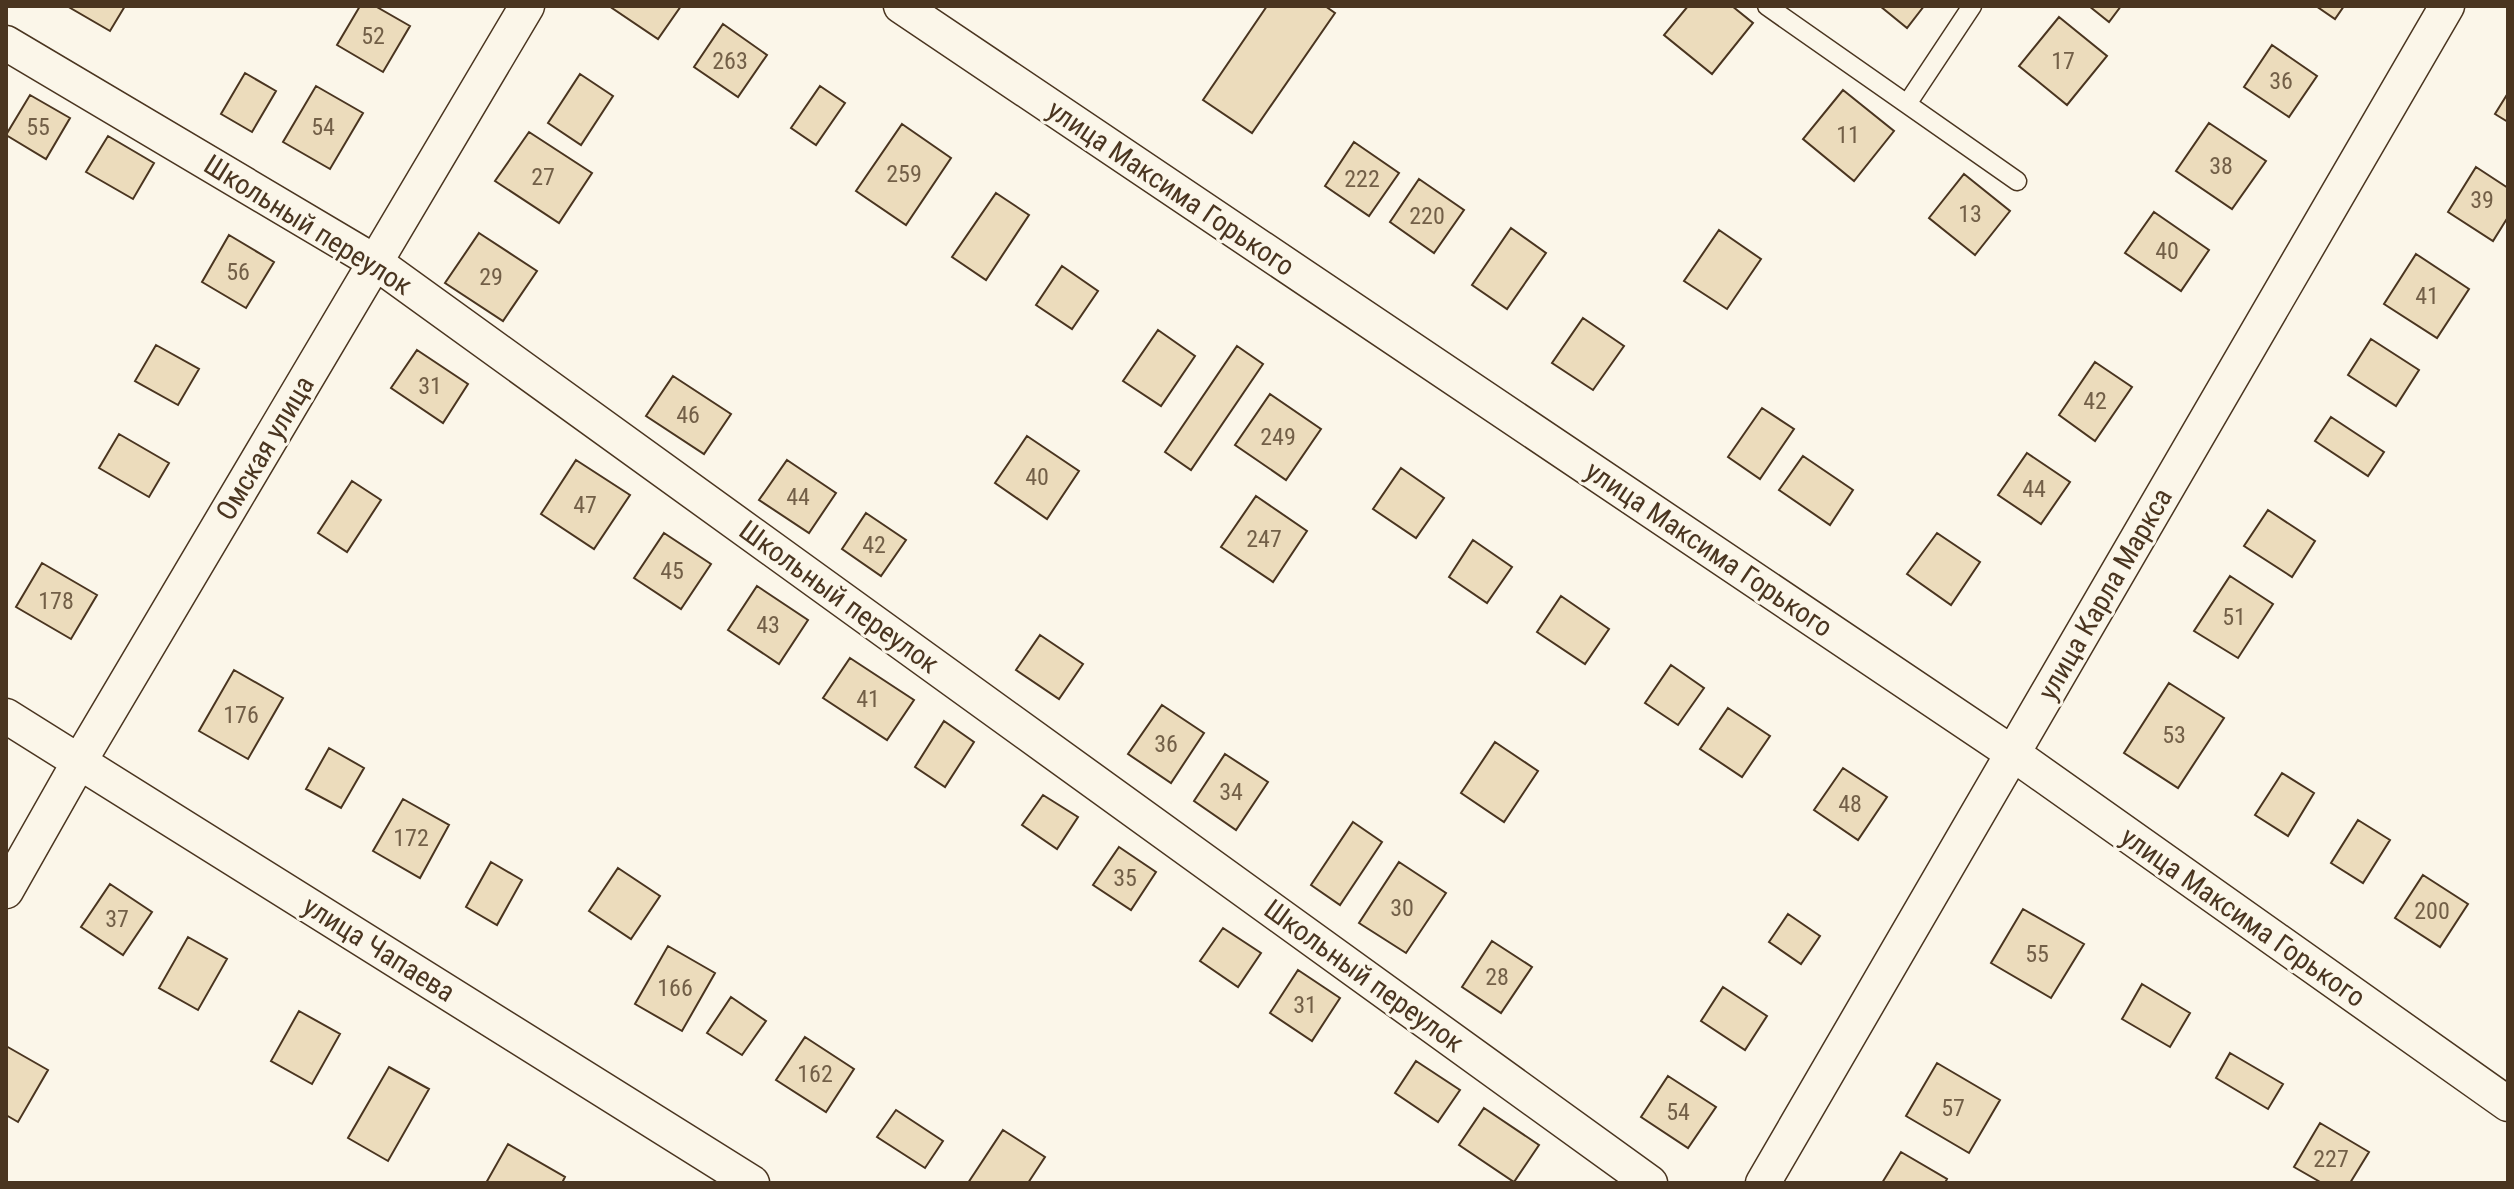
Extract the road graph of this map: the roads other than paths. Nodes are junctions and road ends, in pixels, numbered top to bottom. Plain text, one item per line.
1 (527, 6) edge
2 (901, 6) edge
3 (1767, 6) edge
4 (1972, 6) edge
5 (2447, 6) edge
6 (6, 43) edge
7 (1907, 104) junction
8 (2017, 181) dead end
9 (375, 262) junction
10 (6, 716) edge
11 (2012, 753) junction
12 (79, 762) junction
13 (6, 891) edge
14 (2508, 1104) edge
15 (752, 1183) edge
16 (1650, 1183) edge
17 (1763, 1183) edge

1 - 9 street, Омская улица
2 - 11 street, улица Максима Горького
3 - 7 lane
4 - 7 lane
5 - 11 street, улица Карла Маркса
6 - 9 street, Школьный переулок
7 - 8 lane
9 - 12 street, Омская улица
9 - 16 street, Школьный переулок
10 - 12 street, улица Чапаева
11 - 14 street, улица Максима Горького
11 - 17 street, улица Карла Маркса
12 - 13 street, Омская улица
12 - 15 street, улица Чапаева

